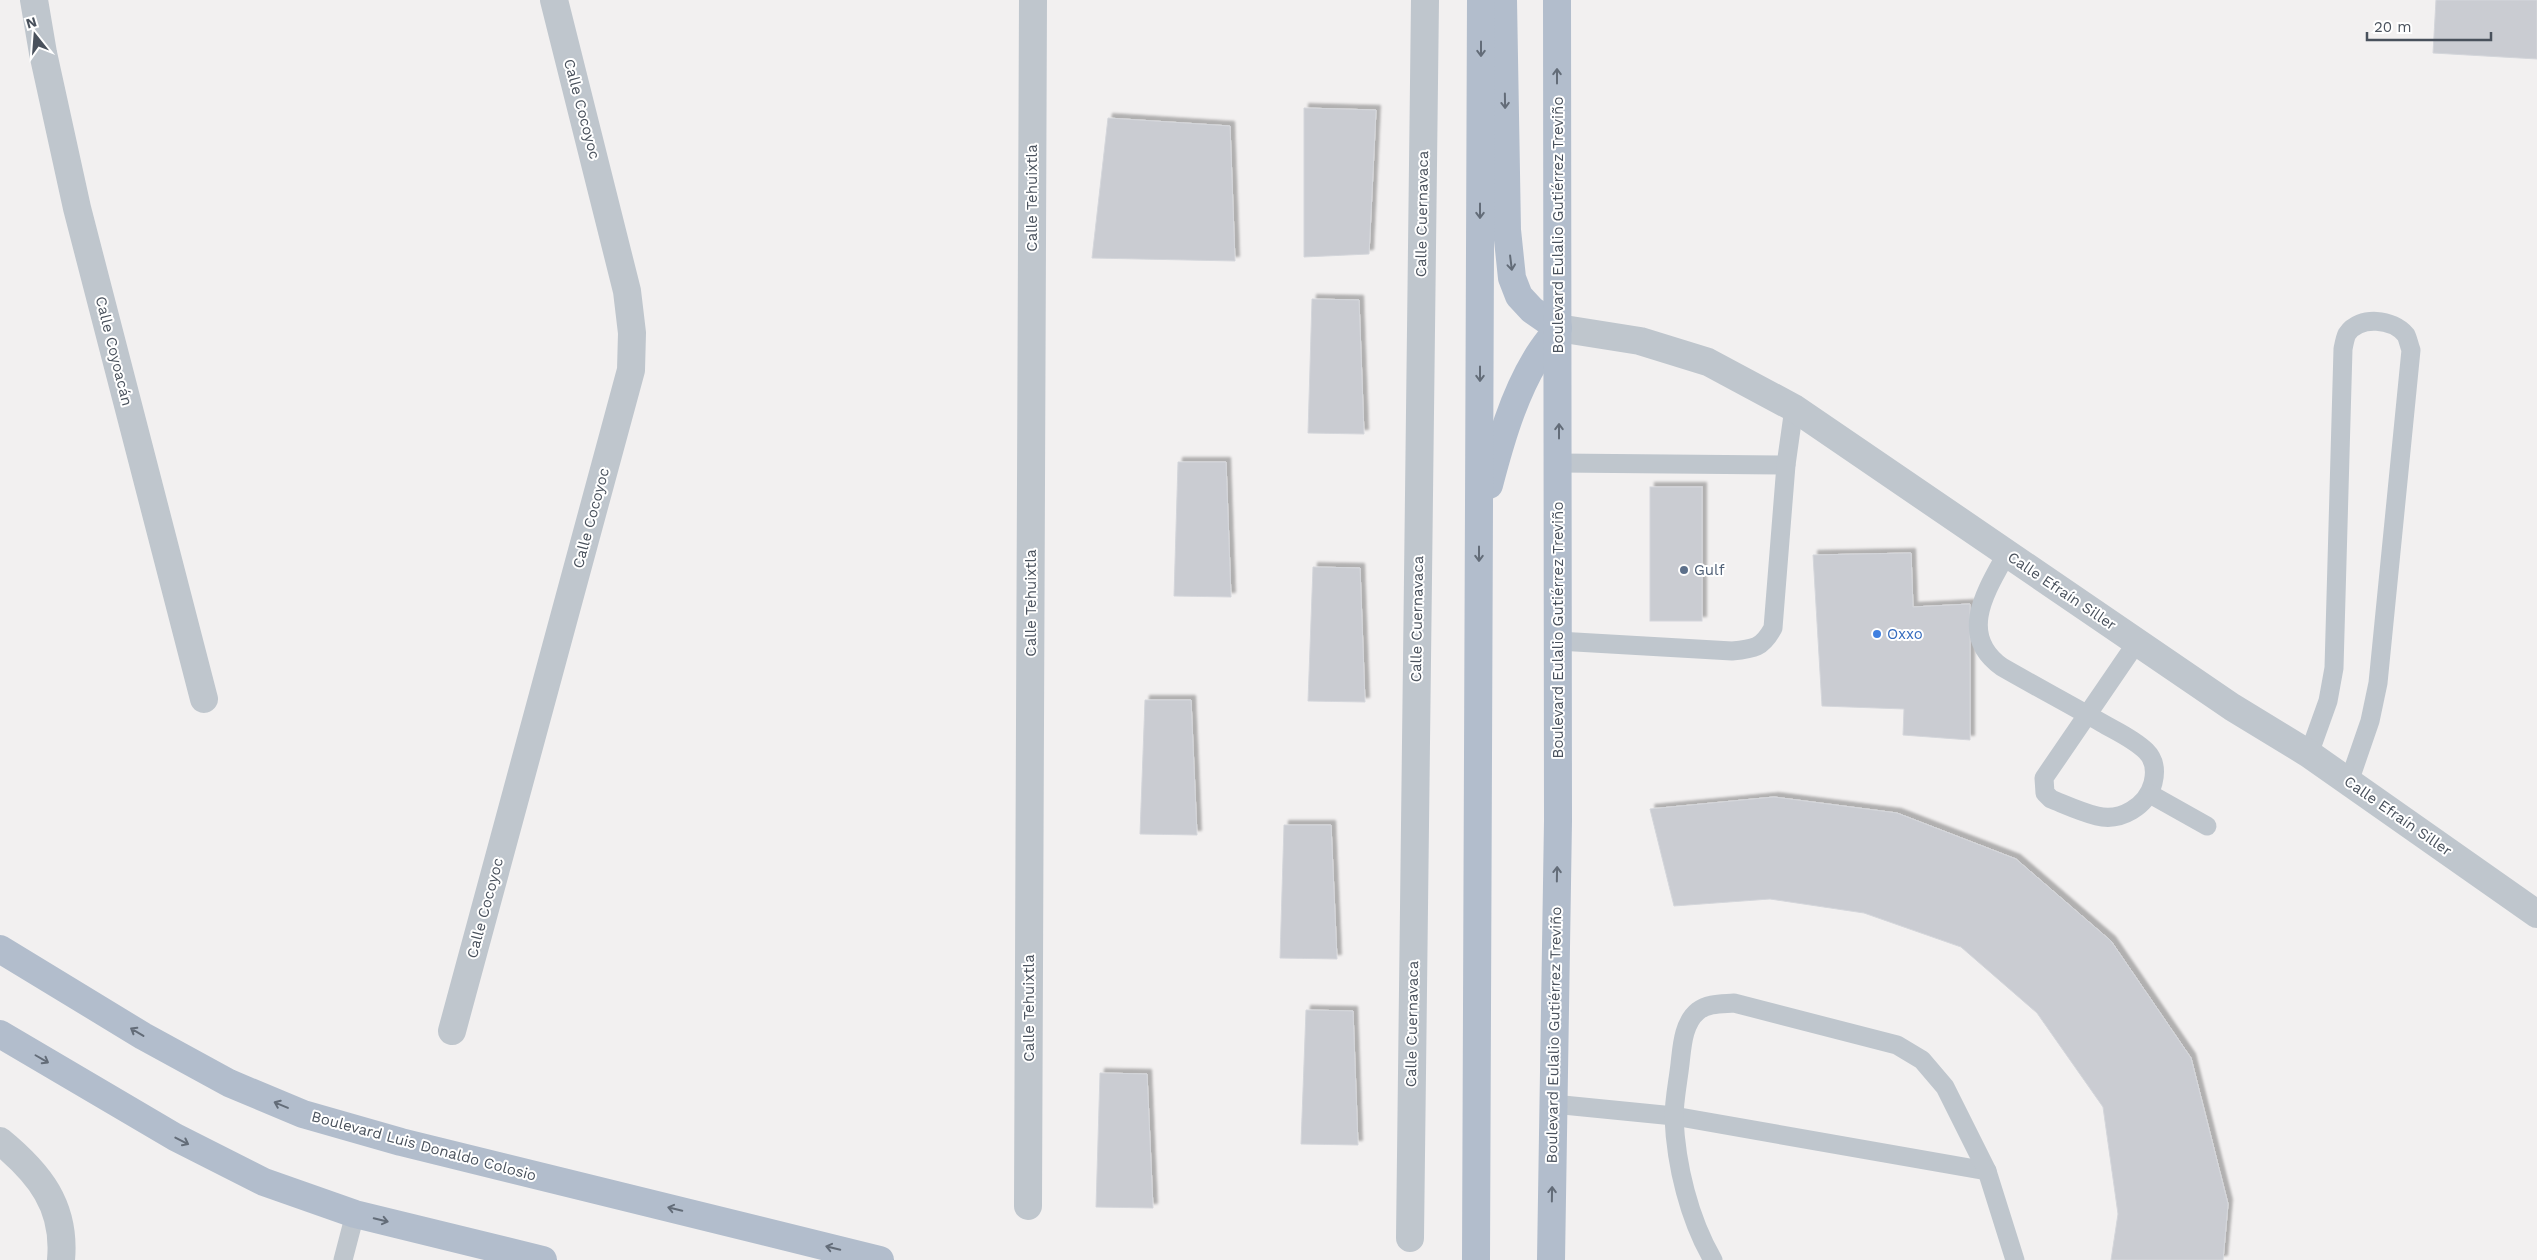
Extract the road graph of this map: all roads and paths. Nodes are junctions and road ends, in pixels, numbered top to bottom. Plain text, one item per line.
1 (34, 0) edge
2 (554, 0) edge
3 (1033, 0) edge
4 (1425, 0) edge
5 (1481, 0) edge
6 (1503, 0) edge
7 (1557, 0) edge
8 (1558, 328) junction
9 (1794, 408) junction
10 (1559, 463) junction
11 (1786, 465) junction
12 (1479, 523) junction
13 (2006, 553) junction
14 (1558, 641) junction
15 (2137, 642) junction
16 (204, 699) dead end
17 (2086, 714) junction
18 (2309, 754) junction
19 (2349, 782) junction
20 (2150, 794) junction
21 (2207, 826) dead end
22 (2537, 914) edge
23 (0, 949) edge
24 (452, 1031) dead end
25 (0, 1034) edge
26 (1553, 1104) junction
27 (1674, 1116) junction
28 (0, 1141) edge
29 (1987, 1171) junction
30 (1028, 1206) dead end
31 (355, 1214) junction
32 (1551, 1232) junction
33 (1410, 1238) dead end
34 (61, 1260) edge
35 (342, 1260) edge
36 (543, 1260) edge
37 (880, 1260) edge
38 (1476, 1260) edge
39 (1551, 1260) edge
40 (1567, 1260) edge
41 (1713, 1260) edge
42 (2015, 1260) edge

1 - 16 street, Calle Coyoacán
2 - 24 street, Calle Cocoyoc
3 - 30 street, Calle Tehuixtla
4 - 33 street, Calle Cuernavaca
5 -> 12 main road
6 -> 8 main road
8 -> 7 main road, Boulevard Eulalio Gutiérrez Treviño
8 - 9 street, Calle Efraín Siller
10 -> 8 main road, Boulevard Eulalio Gutiérrez Treviño
8 - 12 main road
9 - 11 lane
9 - 13 street, Calle Efraín Siller
10 - 11 lane
10 - 14 main road, Boulevard Eulalio Gutiérrez Treviño
11 - 14 lane
12 -> 38 main road
13 - 15 street, Calle Efraín Siller
13 - 17 lane
26 -> 14 main road, Boulevard Eulalio Gutiérrez Treviño
15 - 17 lane
15 - 18 street, Calle Efraín Siller
17 - 20 lane
17 - 20 lane
18 - 19 street, Calle Efraín Siller
18 - 19 lane
19 - 22 street, Calle Efraín Siller
20 - 21 lane
37 -> 23 main road, Boulevard Luis Donaldo Colosio
25 -> 31 main road
26 - 27 lane
32 -> 26 main road, Boulevard Eulalio Gutiérrez Treviño
27 - 29 lane
27 - 29 lane
27 - 41 lane
28 - 34 street
29 - 42 lane
31 - 35 lane
31 -> 36 main road
32 - 39 main road, Boulevard Eulalio Gutiérrez Treviño
32 - 40 main road

